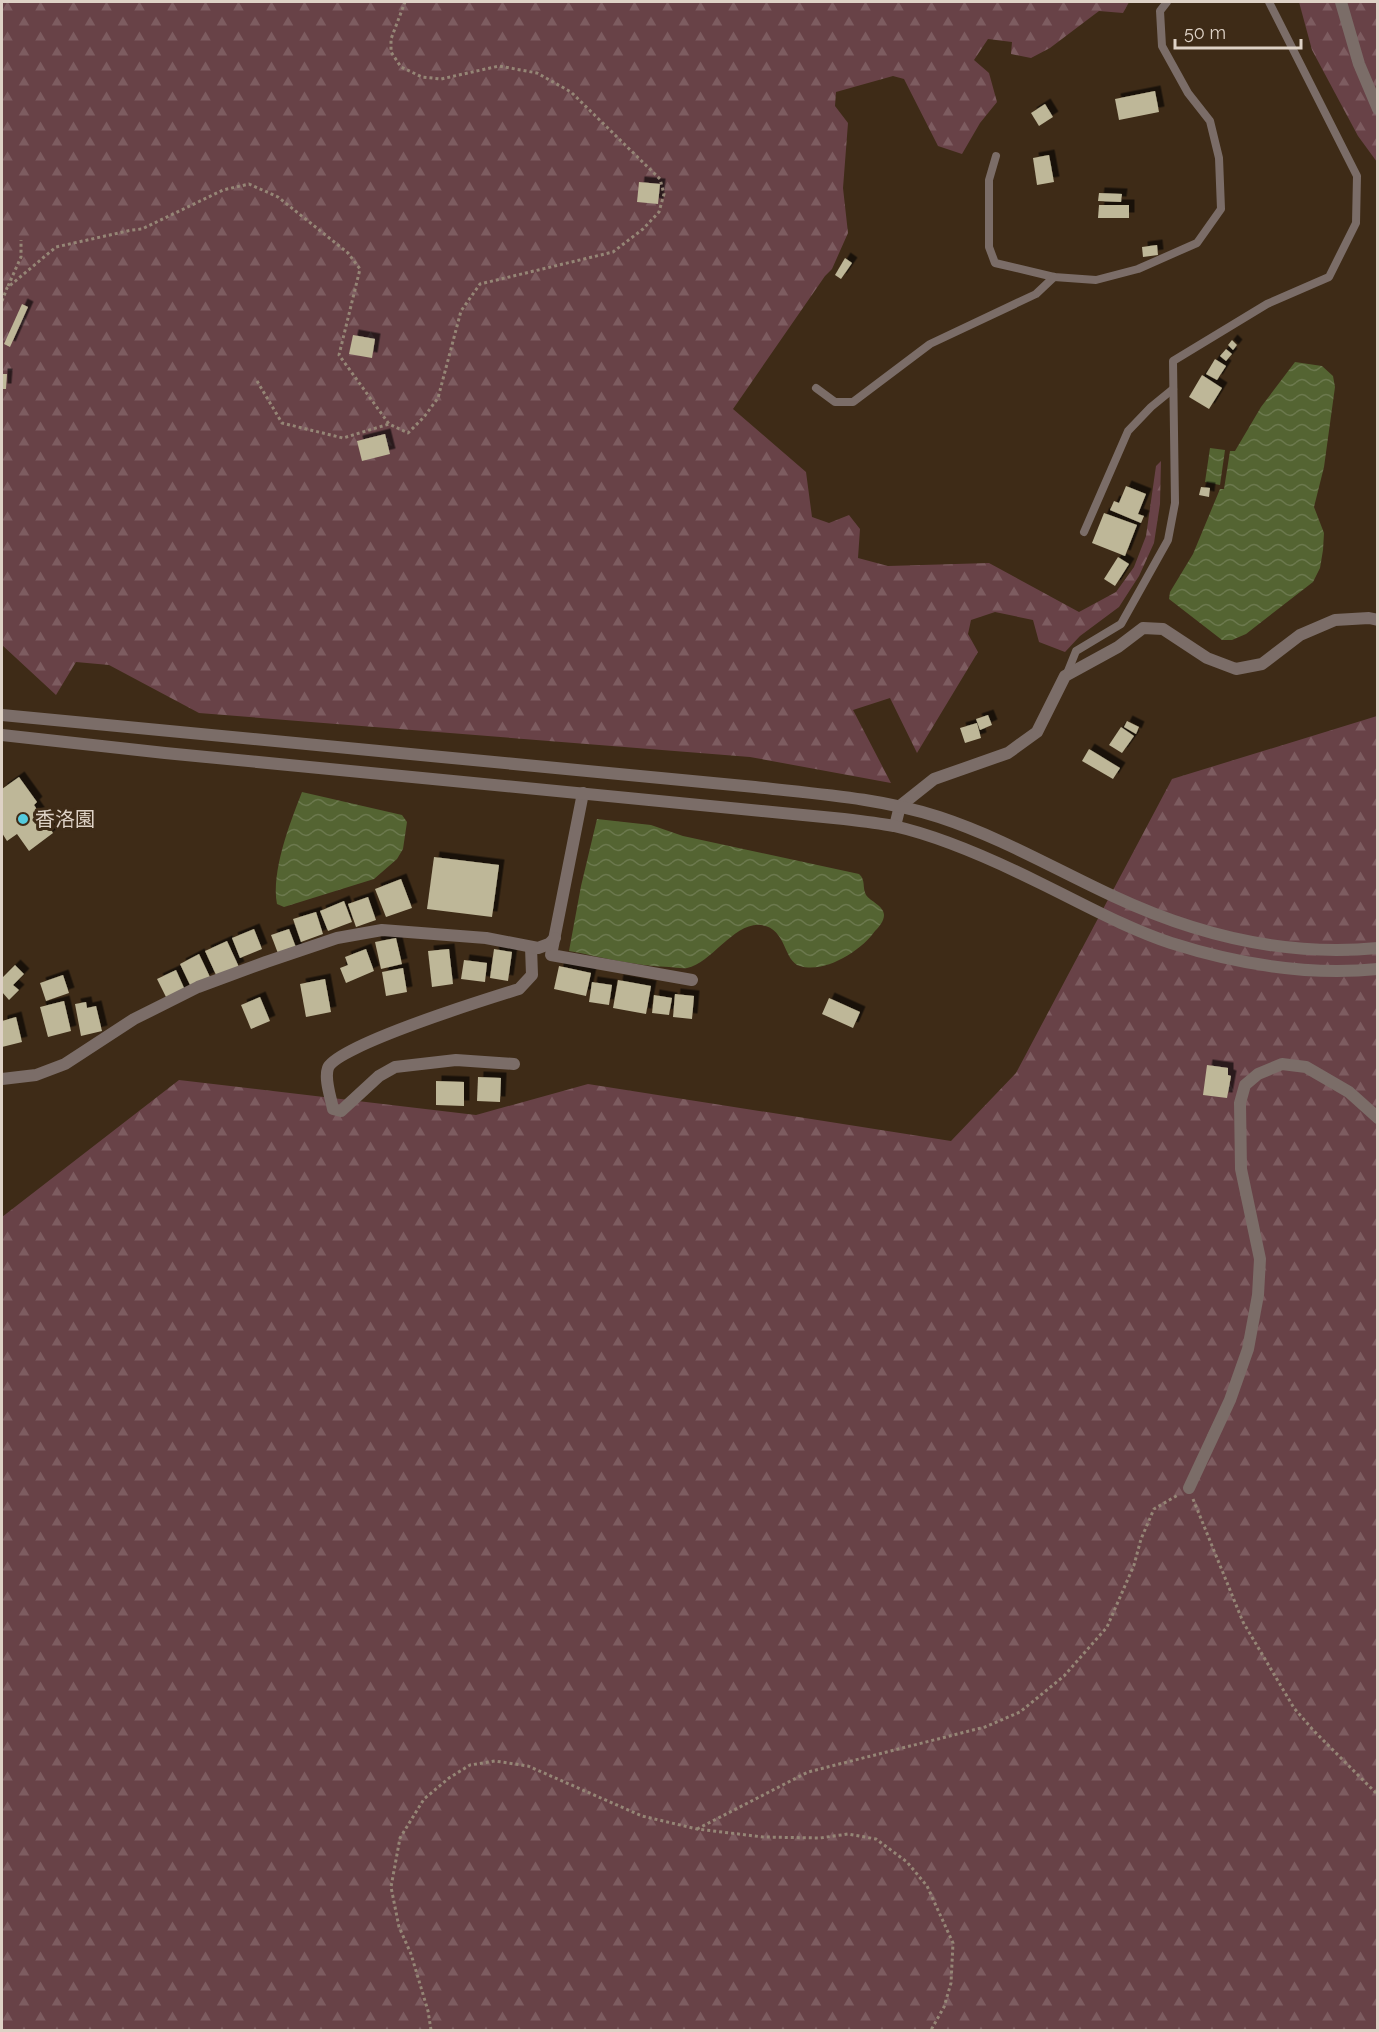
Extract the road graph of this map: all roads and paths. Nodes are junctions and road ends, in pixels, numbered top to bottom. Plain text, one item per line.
1 (405, 2) edge
2 (1167, 2) edge
3 (1269, 2) edge
4 (1341, 2) edge
5 (1377, 109) edge
6 (996, 156) dead end
7 (21, 240) dead end
8 (1054, 277) junction
9 (7, 288) junction
10 (2, 300) edge
11 (257, 381) dead end
12 (816, 388) dead end
13 (1173, 389) junction
14 (389, 424) junction
15 (1084, 532) dead end
16 (1377, 620) edge
17 (1065, 676) junction
18 (2, 715) edge
19 (2, 735) edge
20 (583, 793) junction
21 (900, 806) junction
22 (895, 826) junction
23 (555, 938) junction
24 (531, 947) junction
25 (1377, 948) edge
26 (1377, 969) edge
27 (692, 980) dead end
28 (514, 1064) dead end
29 (2, 1079) edge
30 (1377, 1118) edge
31 (1189, 1488) junction
32 (1377, 1796) edge
33 (697, 1829) junction
34 (431, 2031) edge
35 (931, 2031) edge

1 - 14 path
2 - 8 lane
3 - 13 lane
4 - 5 street
6 - 8 lane
7 - 9 path
8 - 12 lane
9 - 10 path
9 - 14 path
11 - 14 path
13 - 15 lane
13 - 17 lane
16 - 17 street
17 - 21 street
18 - 21 street
19 - 20 street
20 - 22 street
20 - 23 street
21 - 22 street
21 - 25 street
22 - 26 street
23 - 24 street
23 - 27 street
24 - 28 street
24 - 29 street
30 - 31 street
31 - 32 path
31 - 33 path
33 - 34 path
33 - 35 path

